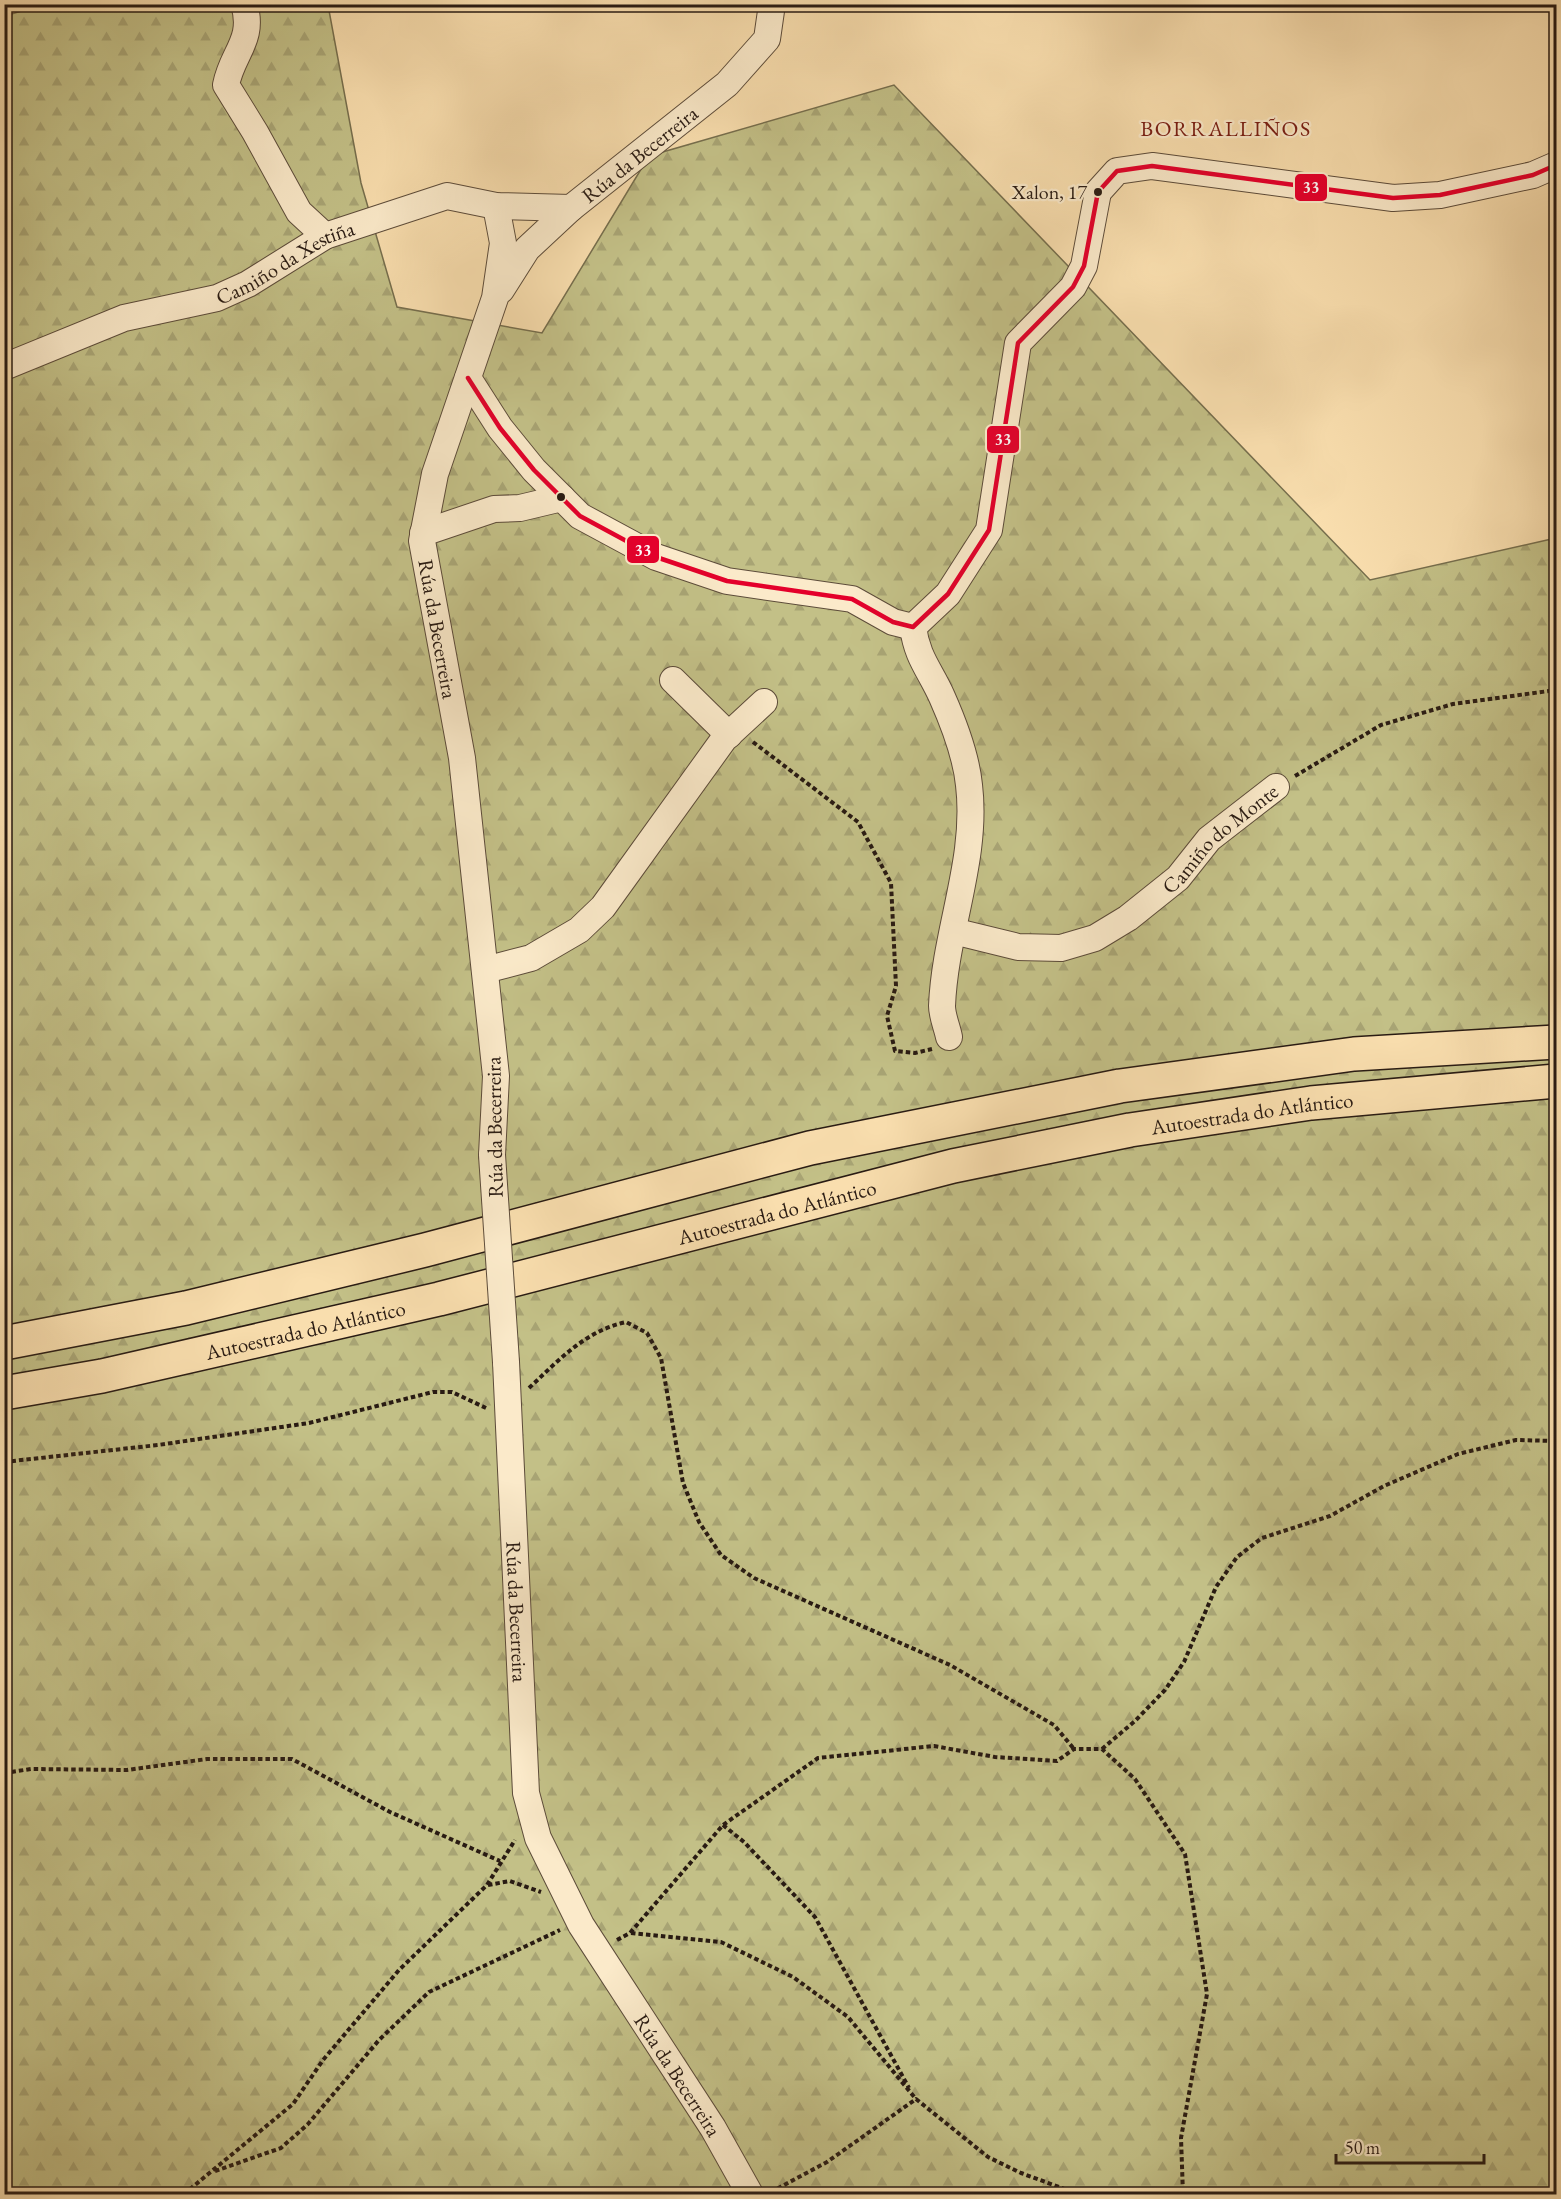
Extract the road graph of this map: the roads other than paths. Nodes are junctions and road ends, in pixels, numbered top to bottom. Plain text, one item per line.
1 (244, 4) edge
2 (772, 4) edge
3 (1557, 165) edge
4 (496, 206) junction
5 (571, 208) junction
6 (325, 236) junction
7 (495, 298) junction
8 (4, 367) edge
9 (468, 378) junction
10 (562, 498) junction
11 (423, 533) junction
12 (913, 627) junction
13 (673, 680) dead end
14 (764, 702) dead end
15 (732, 732) junction
16 (1276, 787) road end
17 (953, 931) junction
18 (485, 970) junction
19 (949, 1037) road end
20 (1557, 1042) edge
21 (1557, 1082) edge
22 (4, 1343) edge
23 (4, 1393) edge
24 (750, 2194) edge

1 - 6 street
2 - 5 street, Rúa da Becerreira
3 - 12 street
4 - 5 street, Camiño da Xestiña
4 - 6 street, Camiño da Xestiña
4 - 7 street, Rúa da Becerreira
5 - 7 street, Rúa da Becerreira
6 - 8 street, Camiño da Xestiña
7 - 9 street, Rúa da Becerreira
9 - 10 street
9 - 11 street, Rúa da Becerreira
10 - 11 street
10 - 12 street
11 - 18 street, Rúa da Becerreira
12 - 17 street
13 - 15 street
14 - 15 street
15 - 18 street
16 - 17 street, Camiño do Monte
17 - 19 street
18 - 24 street, Rúa da Becerreira, bridge
20 - 22 highway, Autoestrada do Atlántico
21 - 23 highway, Autoestrada do Atlántico

